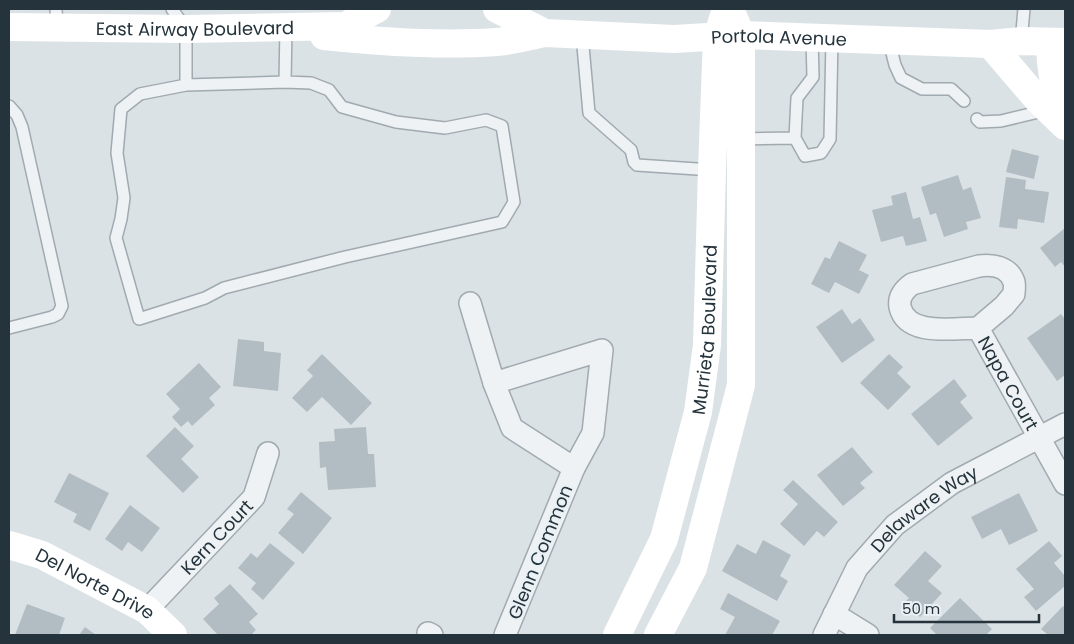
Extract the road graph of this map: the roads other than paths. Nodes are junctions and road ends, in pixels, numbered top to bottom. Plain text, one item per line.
1 (318, 9) edge
2 (377, 9) edge
3 (497, 9) edge
4 (726, 9) edge
5 (730, 9) edge
6 (1024, 9) edge
7 (57, 18) edge
8 (179, 19) edge
9 (9, 27) edge
10 (225, 27) junction
11 (285, 30) junction
12 (545, 33) junction
13 (582, 35) junction
14 (729, 37) junction
15 (822, 38) junction
16 (889, 41) junction
17 (1006, 49) junction
18 (1055, 49) edge
19 (285, 82) junction
20 (186, 86) junction
21 (964, 101) dead end
22 (9, 106) edge
23 (977, 119) dead end
24 (1059, 119) edge
25 (795, 138) junction
26 (742, 139) junction
27 (712, 170) junction
28 (470, 303) dead end
29 (9, 328) edge
30 (978, 328) junction
31 (494, 383) junction
32 (1065, 424) edge
33 (1039, 439) junction
34 (268, 453) dead end
35 (574, 468) junction
36 (1065, 484) edge
37 (9, 545) edge
38 (147, 610) junction
39 (834, 614) junction
40 (173, 635) edge
41 (505, 635) edge
42 (617, 635) edge
43 (658, 635) edge
44 (824, 635) edge
45 (868, 635) edge

1 - 10 main road
2 - 11 main road, East Airway Boulevard
3 - 12 main road, Portola Avenue
4 - 14 main road, Murrieta Boulevard
5 - 14 main road, Murrieta Boulevard
6 - 17 lane
7 - 8 main road, East Airway Boulevard
7 - 9 main road, East Airway Boulevard
8 - 10 main road, East Airway Boulevard
8 - 20 lane
10 - 11 main road
11 - 12 main road
11 - 19 lane
12 - 13 main road, Portola Avenue
13 - 14 main road, Portola Avenue
13 - 27 lane
14 - 15 main road, Portola Avenue
14 - 26 main road, Murrieta Boulevard
14 - 27 main road, Murrieta Boulevard
15 - 16 main road, Portola Avenue
15 - 25 lane
15 - 25 lane
16 - 17 main road, Portola Avenue
16 - 21 lane
17 - 18 main road, Portola Avenue
17 - 24 main road
18 - 24 main road
19 - 20 lane
19 - 20 lane
22 - 29 lane
23 - 24 lane
25 - 26 lane
26 - 43 main road, Murrieta Boulevard
27 - 42 main road, Murrieta Boulevard
28 - 31 street, Glenn Common
30 - 30 street, Napa Court
30 - 33 street, Napa Court
31 - 35 street, Glenn Common
31 - 35 street, Glenn Common
32 - 33 street, Delaware Way
33 - 36 street, Napa Court
33 - 39 street, Delaware Way
34 - 38 street, Kern Court
35 - 41 street, Glenn Common
37 - 38 main road, Del Norte Drive
38 - 40 main road, Del Norte Drive
39 - 44 street, Delaware Way
39 - 45 street

